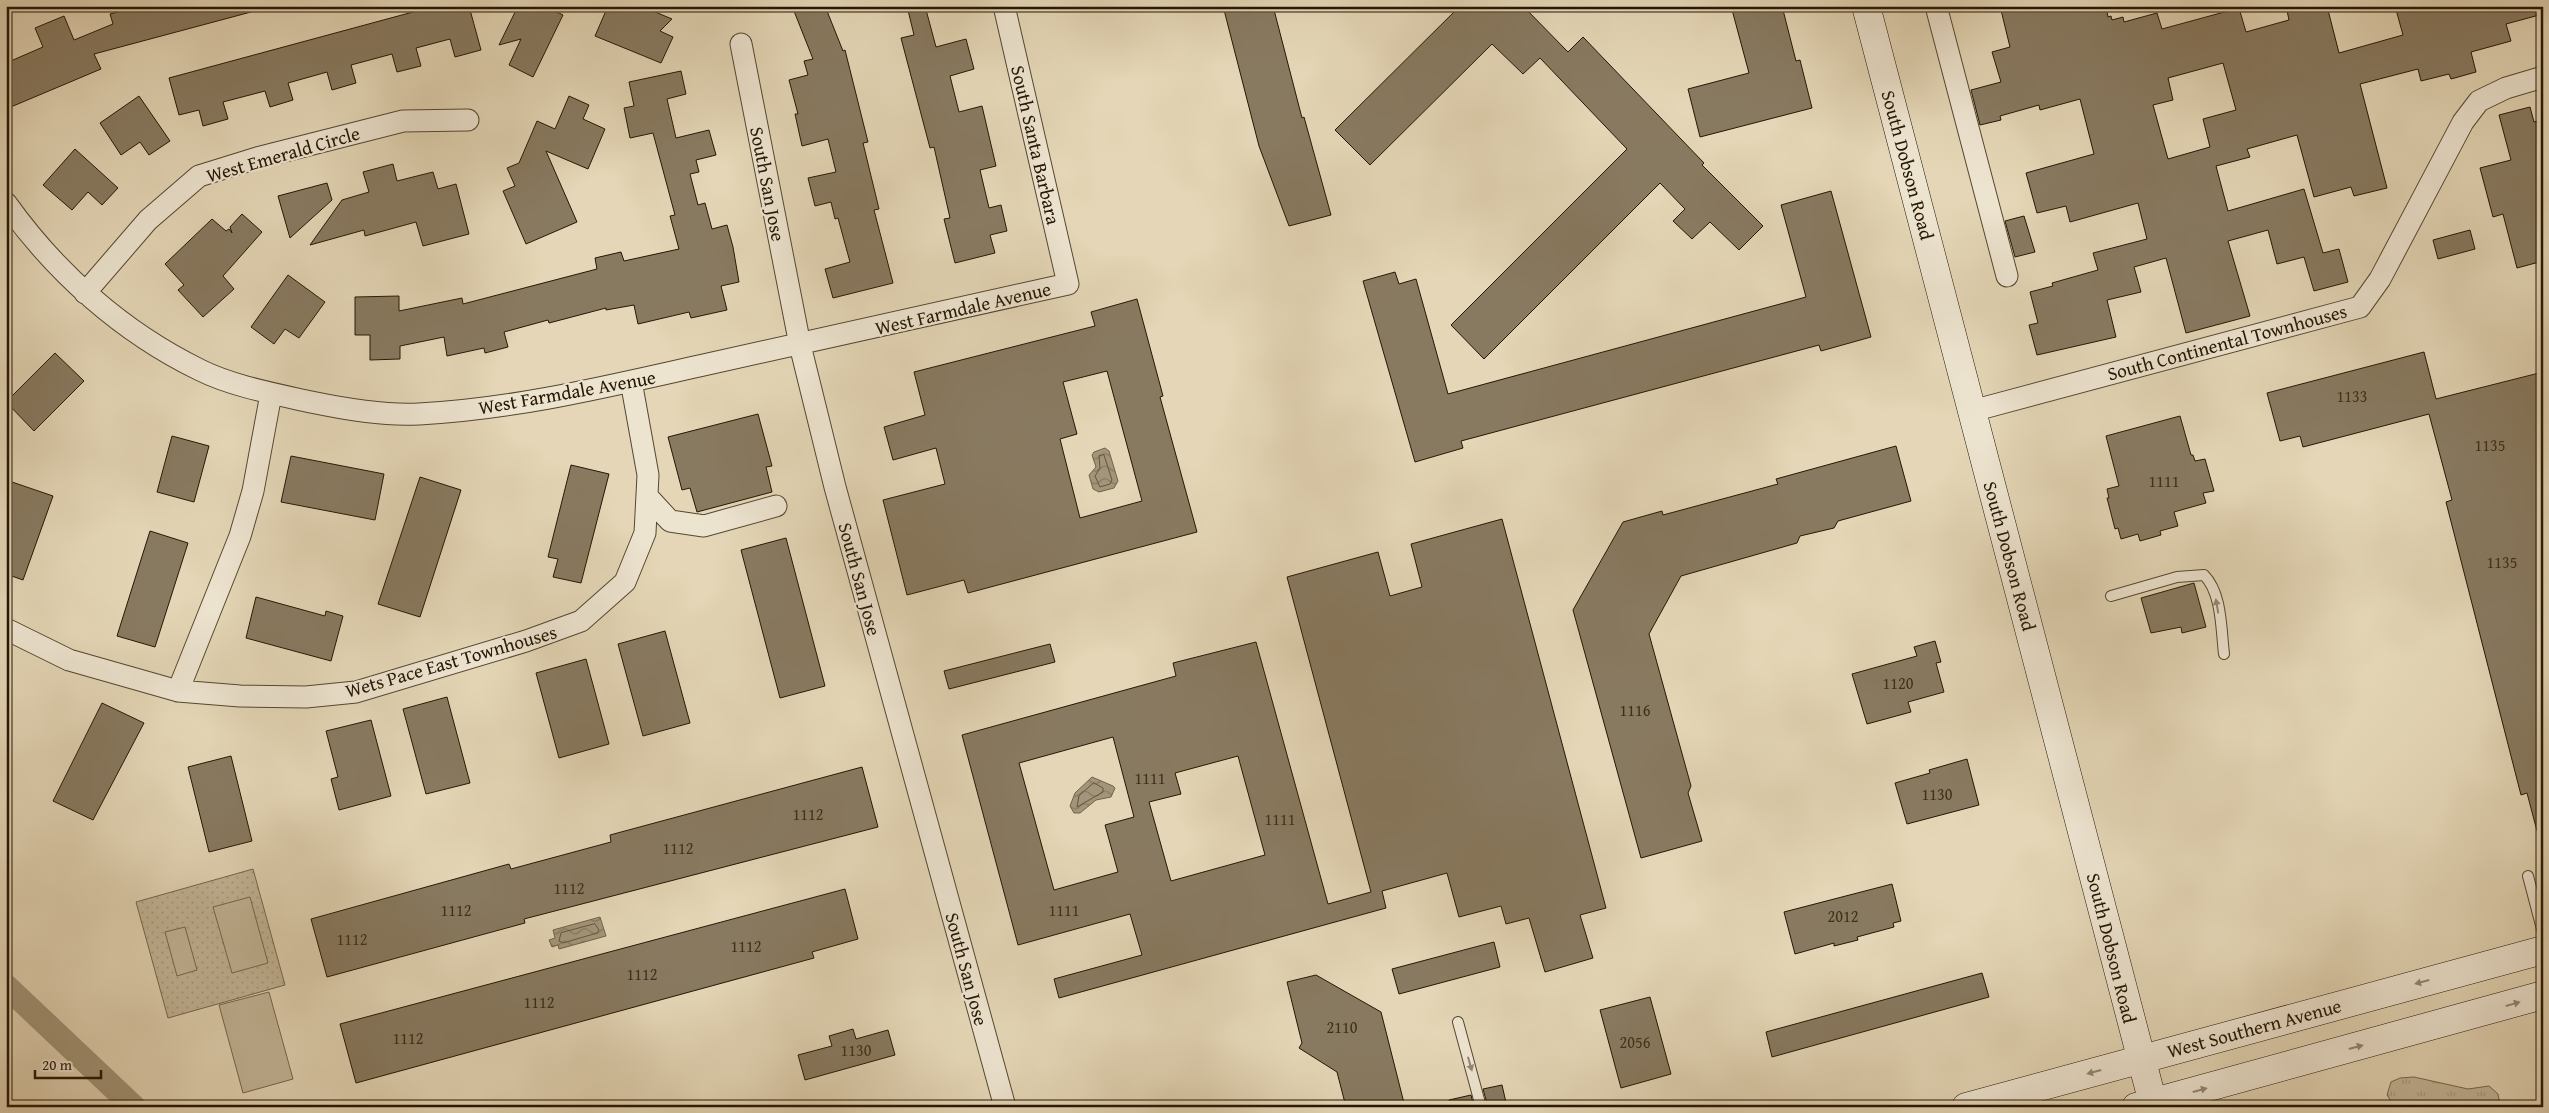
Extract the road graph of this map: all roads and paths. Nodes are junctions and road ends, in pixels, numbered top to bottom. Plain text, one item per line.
1 (1004, 6) edge
2 (1866, 6) edge
3 (1936, 6) edge
4 (741, 44) dead end
5 (2543, 77) edge
6 (468, 120) dead end
7 (6, 202) edge
8 (2007, 276) dead end
9 (1068, 284) joint
10 (85, 294) junction
11 (800, 345) junction
12 (632, 381) junction
13 (271, 394) junction
14 (1972, 411) junction
15 (647, 496) junction
16 (776, 506) dead end
17 (2111, 596) dead end
18 (6, 628) edge
19 (2224, 654) dead end
20 (178, 691) junction
21 (2528, 876) dead end
22 (2543, 933) edge
23 (2543, 950) edge
24 (2543, 995) edge
25 (1458, 1022) dead end
26 (2141, 1059) junction
27 (2147, 1105) edge
28 (1005, 1107) edge
29 (1481, 1107) edge
30 (1966, 1107) edge

1 - 9 street, South Santa Barbara
2 - 14 main road, South Dobson Road
3 - 8 street
4 - 11 street, South San Jose
5 - 14 street, South Continental Townhouses
6 - 10 street, West Emerald Circle
7 - 10 street, West Farmdale Avenue
9 - 11 street, West Farmdale Avenue
10 - 13 street, West Farmdale Avenue
11 - 12 street, West Farmdale Avenue
11 - 28 street, South San Jose
12 - 13 street, West Farmdale Avenue
12 - 15 street, Wets Pace East Townhouses
13 - 20 street
14 - 26 main road, South Dobson Road
15 - 16 street
15 - 20 street, Wets Pace East Townhouses
19 -> 17 lane
18 - 20 street, Wets Pace East Townhouses
21 - 22 lane
23 -> 26 main road, West Southern Avenue
27 -> 24 main road
25 -> 29 lane
26 - 27 main road, South Dobson Road
26 -> 30 main road, West Southern Avenue

